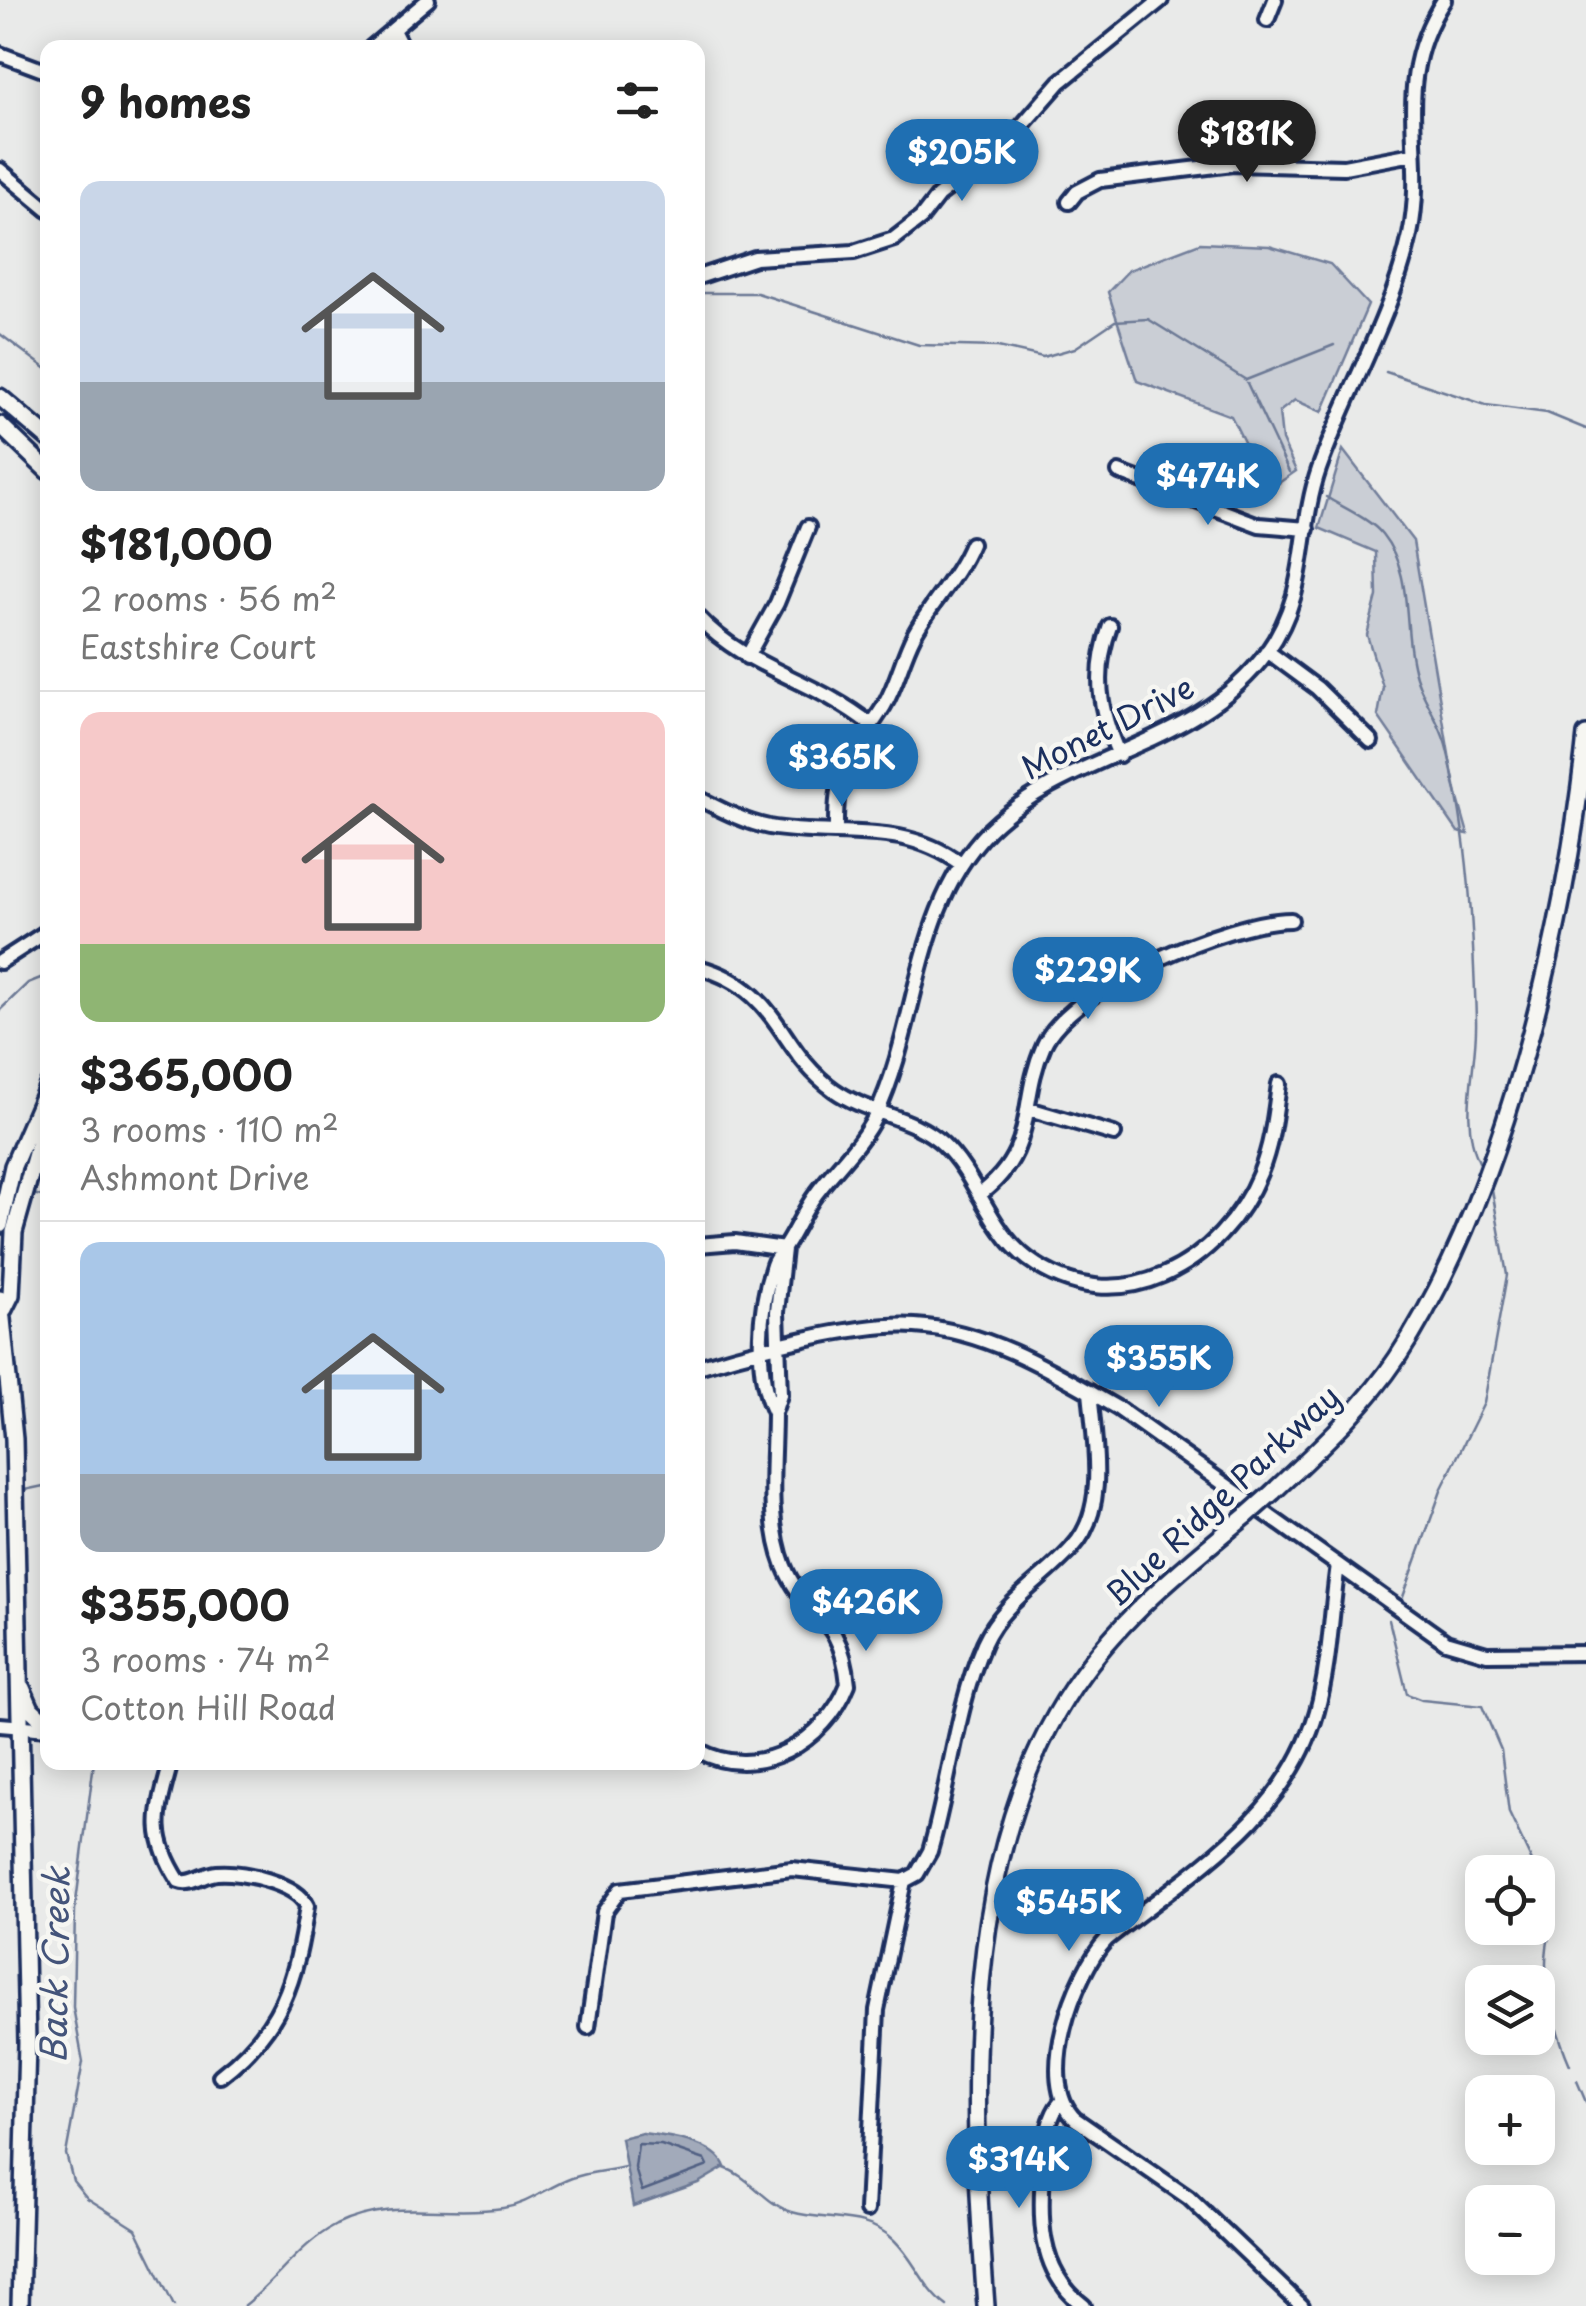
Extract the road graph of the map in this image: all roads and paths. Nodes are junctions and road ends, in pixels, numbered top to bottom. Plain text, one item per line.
1 (428, 0) edge
2 (1161, 0) edge
3 (1275, 0) edge
4 (1444, 0) edge
5 (1266, 20) dead end
6 (393, 30) junction
7 (381, 40) edge
8 (398, 40) edge
9 (0, 54) edge
10 (40, 69) edge
11 (1413, 154) junction
12 (0, 170) edge
13 (1069, 202) dead end
14 (40, 203) edge
15 (705, 275) edge
16 (0, 397) edge
17 (0, 425) edge
18 (40, 431) edge
19 (40, 463) edge
20 (1119, 472) dead end
21 (808, 528) dead end
22 (1307, 529) junction
23 (971, 544) dead end
24 (705, 622) edge
25 (1110, 626) dead end
26 (1267, 652) junction
27 (746, 657) junction
28 (870, 724) junction
29 (1586, 735) edge
30 (1371, 741) dead end
31 (1119, 754) junction
32 (705, 801) edge
33 (836, 830) junction
34 (961, 864) junction
35 (1291, 920) dead end
36 (40, 937) edge
37 (0, 962) edge
38 (705, 970) edge
39 (1279, 1084) dead end
40 (40, 1104) edge
41 (1029, 1108) junction
42 (877, 1112) junction
43 (1114, 1134) dead end
44 (40, 1139) edge
45 (979, 1195) junction
46 (0, 1225) edge
47 (705, 1244) edge
48 (784, 1249) junction
49 (4, 1301) edge
50 (780, 1348) junction
51 (762, 1352) junction
52 (705, 1365) edge
53 (1090, 1392) junction
54 (774, 1413) junction
55 (1338, 1566) junction
56 (1586, 1653) edge
57 (18, 1678) junction
58 (40, 1719) edge
59 (0, 1725) edge
60 (40, 1727) edge
61 (19, 1728) junction
62 (705, 1752) edge
63 (169, 1770) edge
64 (904, 1882) junction
65 (588, 2027) dead end
66 (220, 2076) dead end
67 (1061, 2102) junction
68 (867, 2210) dead end
69 (20, 2306) edge
70 (986, 2306) edge
71 (1084, 2306) edge
72 (1302, 2306) edge

1 - 6 street
2 - 15 street
3 - 5 street
4 - 11 street, Monet Drive
6 - 7 street
6 - 8 street
9 - 10 street
11 - 13 street
11 - 22 street, Monet Drive
12 - 14 street
16 - 18 main road
17 - 19 main road
20 - 22 street
21 - 27 street
22 - 26 street, Monet Drive
23 - 28 street
24 - 27 street
25 - 31 street
26 - 30 street
26 - 31 street, Monet Drive
27 - 28 street
28 - 33 street
29 - 70 main road, Blue Ridge Parkway, bridge
31 - 34 street, Monet Drive
32 - 33 street
33 - 34 street
34 - 42 street, Monet Drive
35 - 41 street
36 - 37 street
38 - 42 street
39 - 45 street
40 - 46 main road
41 - 43 street
41 - 45 street
42 - 45 street
42 - 48 street, Monet Drive
44 - 49 main road
47 - 48 street
48 - 50 street, Monet Drive
48 - 51 street, Monet Drive
49 - 57 main road
50 - 51 street
50 - 53 street
50 - 54 street, Monet Drive
51 - 52 street
51 - 54 street, Monet Drive
53 - 55 street
53 - 64 street
54 - 62 street, Monet Drive
55 - 56 street
55 - 67 street
57 - 58 main road
57 - 61 main road
59 - 61 street
60 - 61 street
61 - 69 main road
63 - 66 street
64 - 65 street
64 - 68 street
67 - 71 street
67 - 72 street

